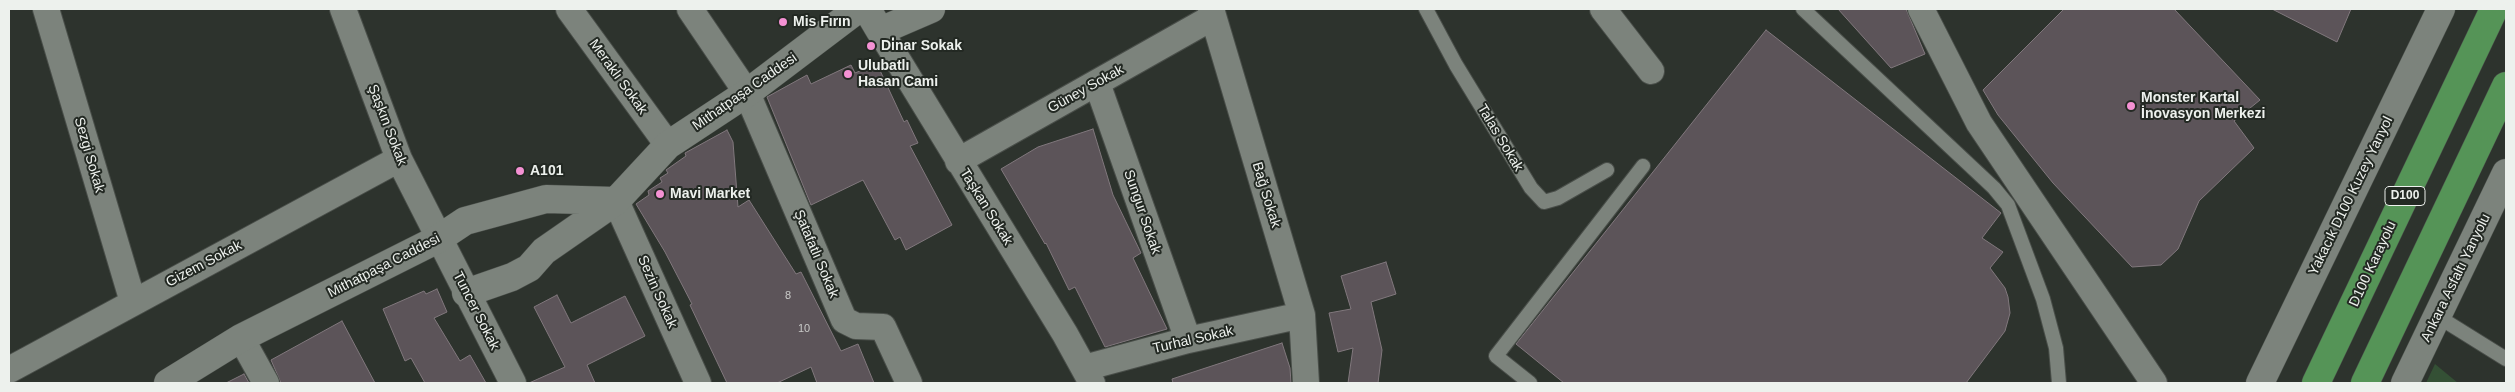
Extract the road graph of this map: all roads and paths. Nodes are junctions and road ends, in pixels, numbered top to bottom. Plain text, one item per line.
1 (46, 9) edge
2 (343, 9) edge
3 (569, 9) edge
4 (690, 9) edge
5 (858, 9) edge
6 (931, 9) edge
7 (1426, 9) edge
8 (1603, 9) edge
9 (1803, 9) edge
10 (1920, 9) edge
11 (2441, 9) edge
12 (2494, 9) edge
13 (1212, 13) edge
14 (873, 20) edge
15 (1651, 71) dead end
16 (1097, 83) junction
17 (2506, 86) edge
18 (747, 93) junction
19 (668, 145) junction
20 (399, 159) junction
21 (958, 161) junction
22 (1643, 166) dead end
23 (1607, 170) dead end
24 (2506, 173) edge
25 (616, 201) junction
26 (438, 239) junction
27 (466, 292) junction
28 (133, 302) junction
29 (1302, 315) junction
30 (2437, 316) junction
31 (241, 338) junction
32 (1188, 340) junction
33 (2506, 359) edge
34 (9, 370) edge
35 (1088, 376) edge
36 (168, 383) edge
37 (266, 383) edge
38 (513, 383) edge
39 (698, 383) edge
40 (910, 383) edge
41 (1306, 383) edge
42 (1530, 383) edge
43 (2059, 383) edge
44 (2154, 383) edge
45 (2260, 383) edge
46 (2316, 383) edge
47 (2365, 383) edge
48 (2405, 383) edge

1 - 28 street, Sezgi Sokak
2 - 20 street, Şaşkın Sokak
3 - 19 street, Meraklı Sokak
4 - 18 street
5 - 18 street, Mithatpaşa Caddesi
6 - 14 street
7 - 23 lane, Talas Sokak
8 - 15 street
9 - 43 lane
10 - 44 street
11 - 45 street, Yakacık D100 Kuzey Yanyol
12 - 46 highway, D100 Karayolu / D100
13 - 16 street, Güney Sokak
13 - 29 street, Bağ Sokak
14 - 21 street, Taşkan Sokak
16 - 21 street, Güney Sokak
16 - 32 street, Sungur Sokak
17 - 47 highway
18 - 19 street, Mithatpaşa Caddesi
18 - 40 street, Şatafatlı Sokak
19 - 25 street, Mithatpaşa Caddesi
20 - 26 street, Şaşkın Sokak
20 - 28 street, Gizem Sokak
21 - 35 street, Taşkan Sokak
22 - 42 lane
24 - 30 street, Ankara Asfaltı Yanyolu
25 - 26 street, Mithatpaşa Caddesi
25 - 27 street, Mithatpaşa Caddesi
25 - 39 street, Sezin Sokak
26 - 27 street, Tuncer Sokak
26 - 31 street, Mithatpaşa Caddesi
27 - 38 street, Tuncer Sokak
28 - 34 street, Gizem Sokak
29 - 32 street, Turhal Sokak
29 - 41 street, Bağ Sokak
30 - 33 lane
30 - 48 street, Ankara Asfaltı Yanyolu
31 - 36 street, Mithatpaşa Caddesi
31 - 37 street
32 - 35 street, Turhal Sokak

